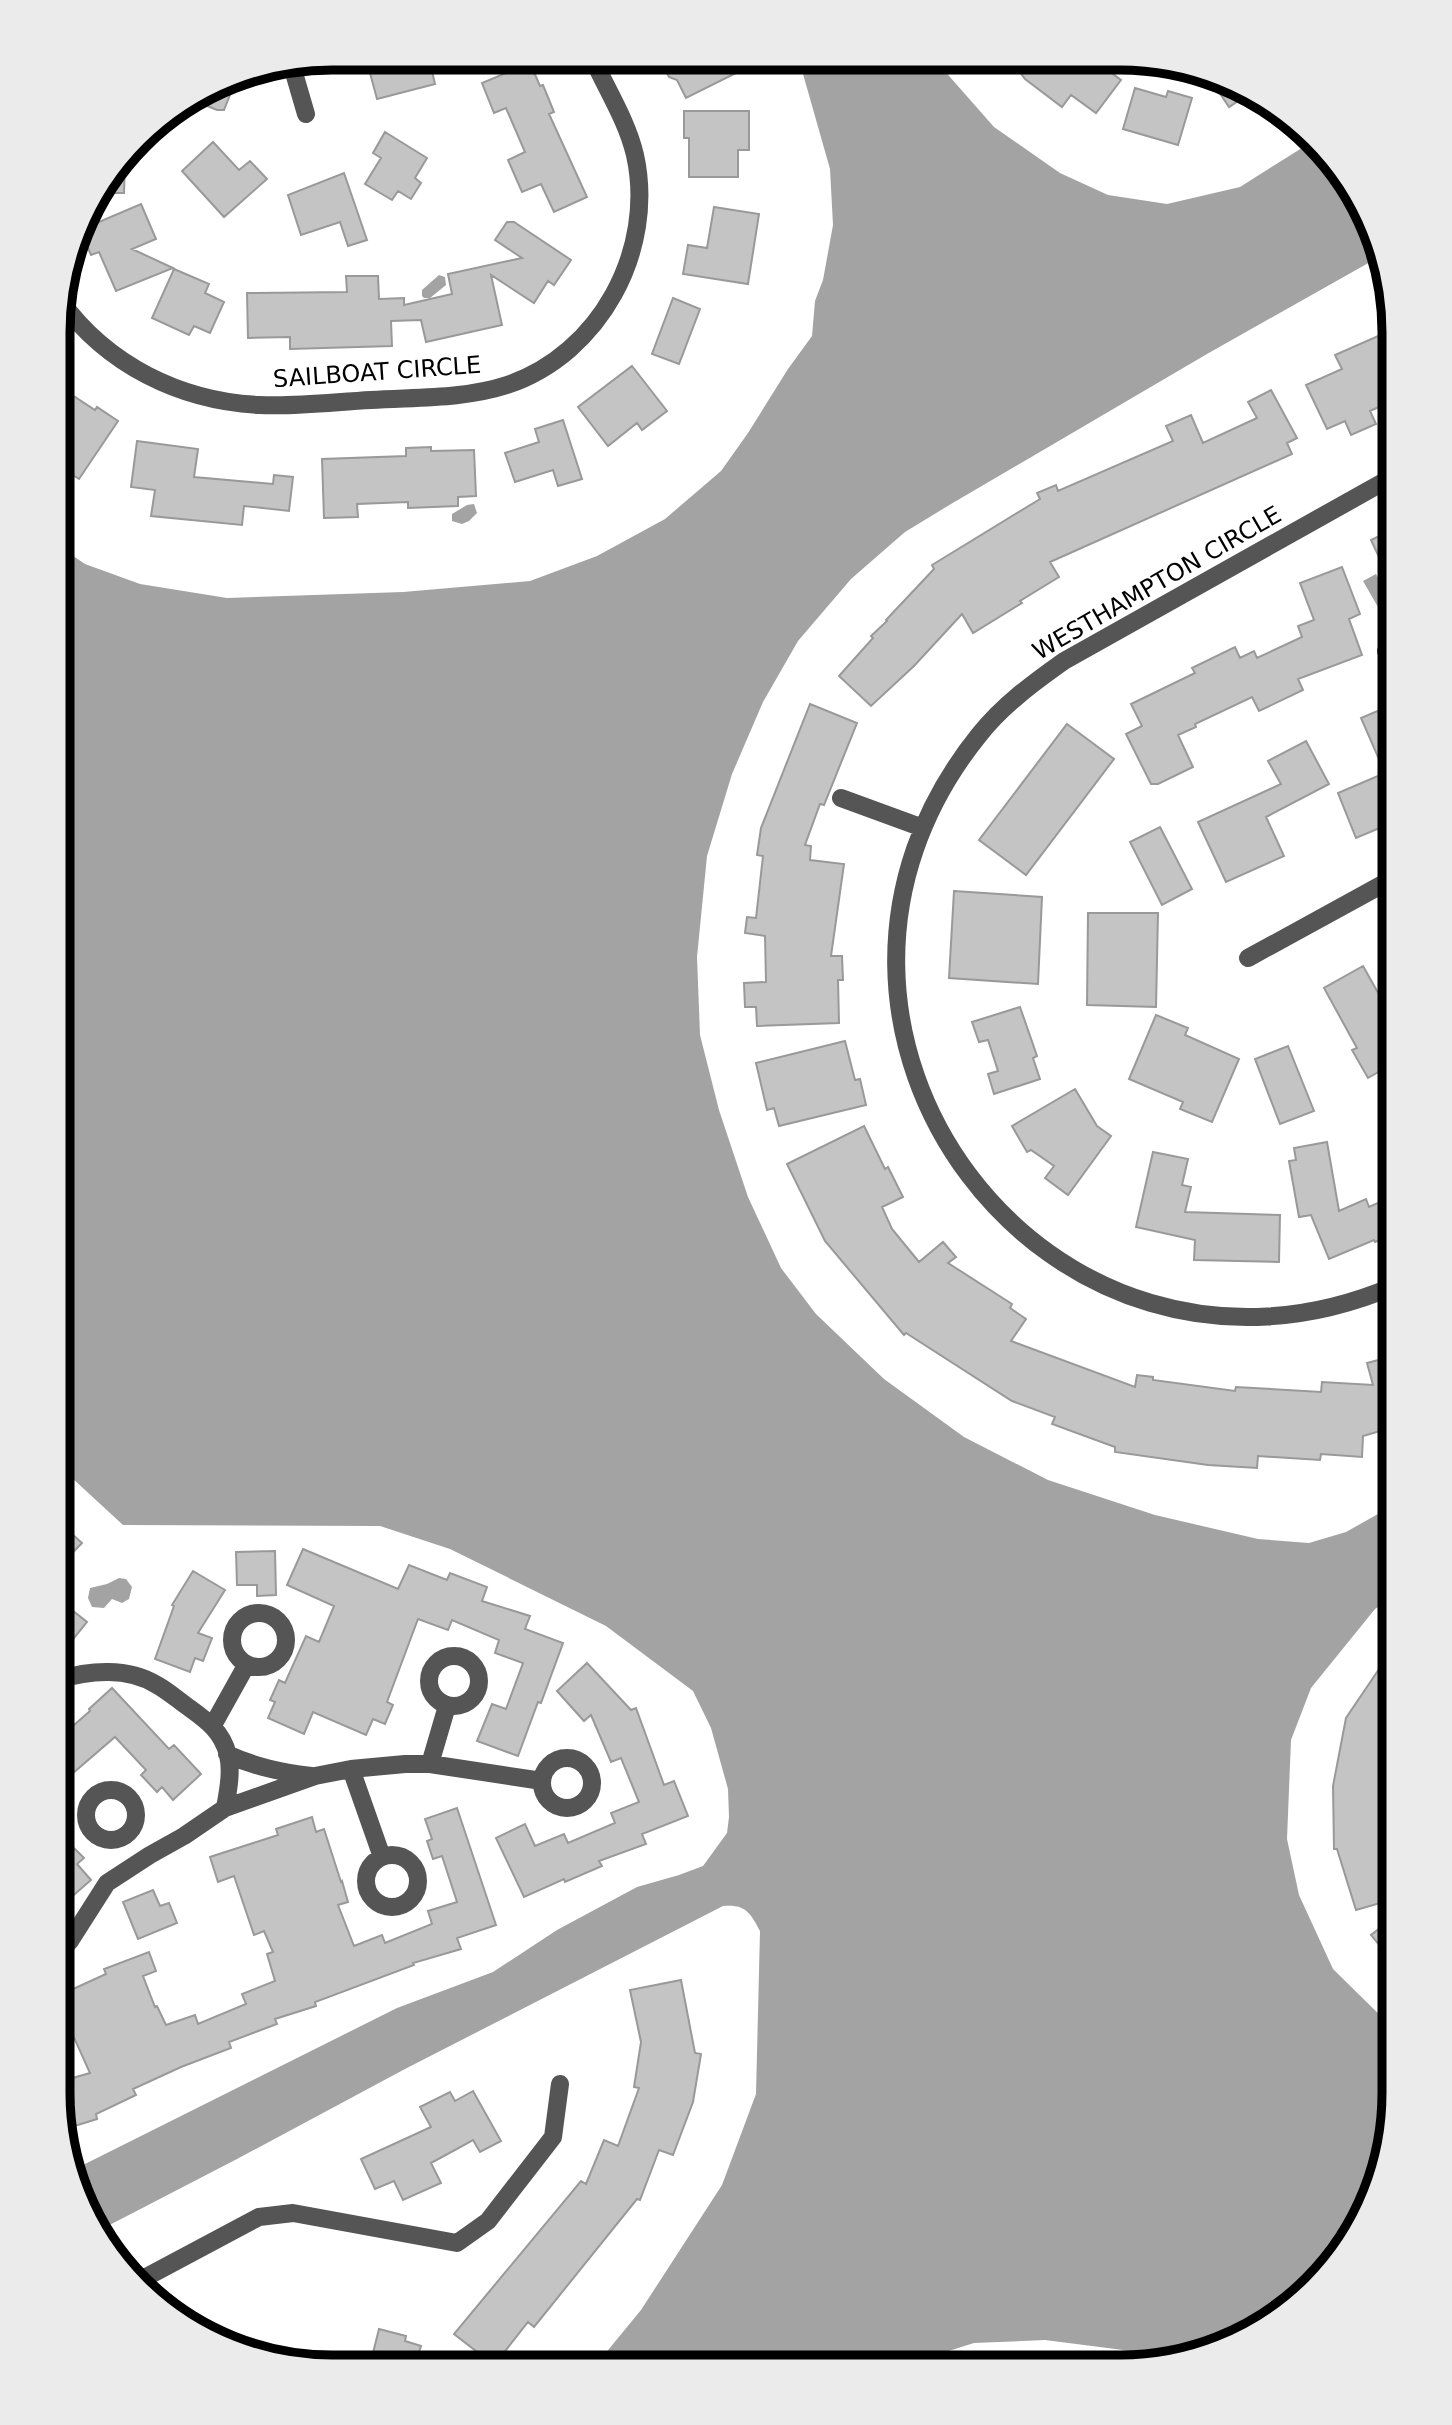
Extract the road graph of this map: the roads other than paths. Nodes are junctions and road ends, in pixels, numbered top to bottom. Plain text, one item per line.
1 (599, 70) edge
2 (294, 73) edge
3 (306, 114) dead end
4 (71, 314) edge
5 (1382, 483) edge
6 (841, 798) dead end
7 (923, 828) junction
8 (1382, 885) edge
9 (1248, 958) dead end
10 (1382, 1291) edge
11 (247, 1664) dead end
12 (70, 1676) edge
13 (447, 1706) dead end
14 (213, 1725) junction
15 (228, 1754) junction
16 (430, 1764) junction
17 (351, 1769) junction
18 (315, 1776) junction
19 (542, 1781) dead end
20 (225, 1808) junction
21 (128, 1833) dead end
22 (150, 1855) junction
23 (382, 1857) dead end
24 (70, 1941) edge
25 (560, 2084) dead end
26 (146, 2277) edge

1 - 4 street, SAILBOAT CIRCLE
2 - 3 street
5 - 7 street, WESTHAMPTON CIRCLE
6 - 7 street
7 - 10 street, WESTHAMPTON CIRCLE
8 - 9 street
11 - 14 street
12 - 14 street
13 - 16 street
14 - 15 street
15 - 18 street
15 - 20 street
16 - 17 street
16 - 19 street
17 - 18 street
17 - 23 street
18 - 20 street
20 - 22 street
21 - 22 street
22 - 24 street
25 - 26 street

